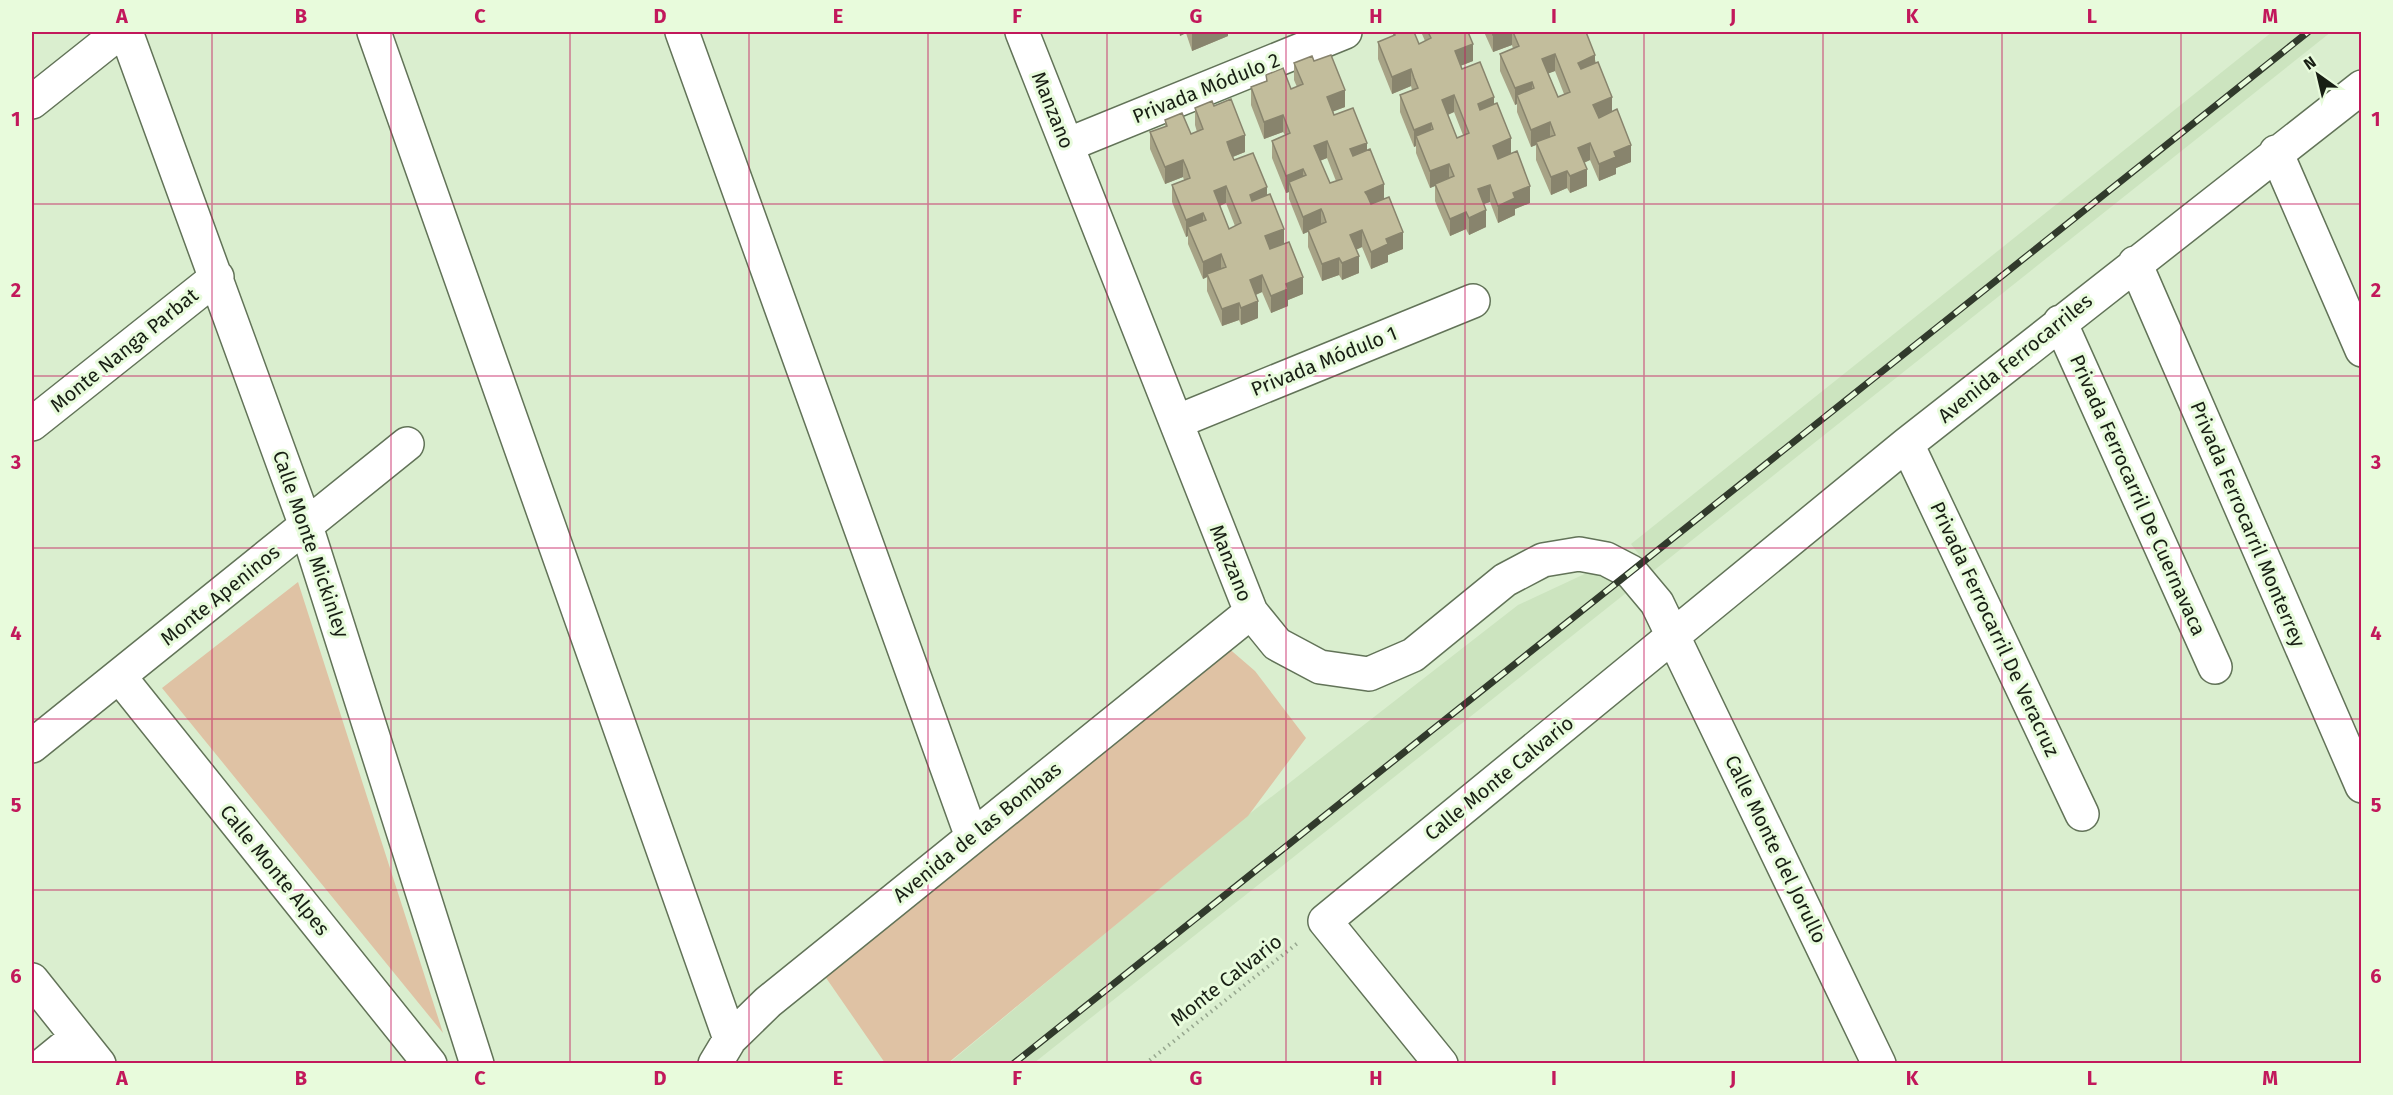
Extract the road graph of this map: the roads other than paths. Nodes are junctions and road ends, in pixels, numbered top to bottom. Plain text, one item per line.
1 (120, 32) edge
2 (126, 32) edge
3 (374, 32) edge
4 (682, 32) edge
5 (1022, 32) edge
6 (1345, 32) edge
7 (2361, 87) edge
8 (32, 102) edge
9 (1066, 145) junction
10 (2276, 152) junction
11 (2135, 263) junction
12 (217, 277) junction
13 (1473, 301) dead end
14 (2060, 322) junction
15 (2361, 350) edge
16 (1176, 422) junction
17 (32, 424) edge
18 (407, 444) dead end
19 (1907, 444) junction
20 (306, 526) junction
21 (1251, 612) junction
22 (1673, 635) junction
23 (2215, 668) dead end
24 (119, 676) junction
25 (32, 746) edge
26 (2361, 786) edge
27 (2082, 814) dead end
28 (972, 837) junction
29 (32, 980) edge
30 (77, 1036) junction
31 (723, 1051) edge
32 (44, 1064) edge
33 (99, 1064) edge
34 (430, 1064) edge
35 (477, 1064) edge
36 (1441, 1064) edge
37 (1879, 1064) edge

1 - 8 street
2 - 12 street, Calle Monte Mickinley
3 - 31 street
4 - 28 street
5 - 9 street, Manzano
6 - 9 street, Privada Módulo 2
7 - 10 street, Avenida Ferrocarriles
9 - 16 street, Manzano
10 - 11 street, Avenida Ferrocarriles
10 - 15 street
11 - 14 street, Avenida Ferrocarriles
11 - 26 street, Privada Ferrocarril Monterrey
12 - 17 street, Monte Nanga Parbat
12 - 20 street, Calle Monte Mickinley
13 - 16 street, Privada Módulo 1
14 - 19 street, Avenida Ferrocarriles
14 - 23 street, Privada Ferrocarril De Cuernavaca
16 - 21 street, Manzano
18 - 20 street, Monte Apeninos
19 - 22 street, Avenida Ferrocarriles
19 - 27 street, Privada Ferrocarril De Veracruz
20 - 24 street, Monte Apeninos
20 - 35 street, Calle Monte Mickinley
21 - 22 street, Manzano
21 - 28 street, Avenida de las Bombas
22 - 36 street, Calle Monte Calvario
22 - 37 street, Calle Monte del Jorullo
24 - 25 street, Monte Apeninos
24 - 34 street, Calle Monte Alpes
28 - 31 street, Avenida de las Bombas
29 - 30 street
30 - 32 street
30 - 33 street

